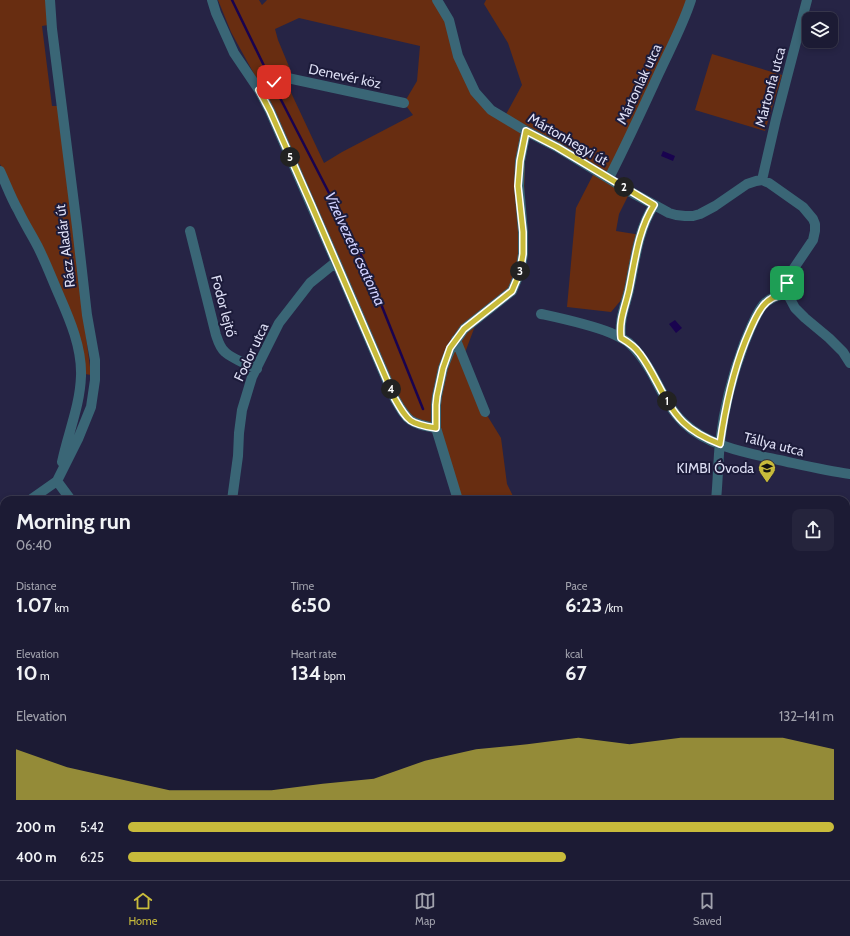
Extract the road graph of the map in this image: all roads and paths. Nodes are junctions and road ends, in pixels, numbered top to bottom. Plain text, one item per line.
1 (50, 0) edge
2 (212, 0) edge
3 (437, 0) edge
4 (691, 0) edge
5 (807, 0) edge
6 (259, 90) junction
7 (404, 103) dead end
8 (526, 131) junction
9 (0, 172) edge
10 (609, 178) junction
11 (762, 180) junction
12 (654, 205) junction
13 (190, 231) dead end
14 (336, 262) junction
15 (787, 293) junction
16 (541, 314) dead end
17 (621, 338) junction
18 (456, 340) junction
19 (850, 363) edge
20 (257, 369) junction
21 (484, 412) dead end
22 (436, 428) junction
23 (720, 444) junction
24 (850, 474) edge
25 (57, 481) junction
26 (36, 496) edge
27 (68, 496) edge
28 (233, 496) edge
29 (457, 496) edge
30 (716, 496) edge

1 - 25 street, Rácz Aladár út
2 - 6 street
3 - 8 street, Mártonhegyi út
4 - 10 street, Mártonlak utca
5 - 11 street, Mártonfa utca
6 - 7 street, Denevér köz
6 - 14 street
8 - 10 street, Mártonhegyi út
8 - 18 street
9 - 25 street, Rácz Aladár út
10 - 12 street, Mártonhegyi út
11 - 12 street, Mártonhegyi út
11 - 15 street
12 - 17 street
13 - 20 street, Fodor lejtő
14 - 20 street, Fodor utca
14 - 22 street
15 - 19 street
15 - 23 street
16 - 17 street, Tállya utca
17 - 23 street, Tállya utca
18 - 21 street
18 - 22 street
20 - 28 street, Fodor utca
22 - 29 street
23 - 24 street, Tállya utca
23 - 30 street
25 - 26 street, Rácz Aladár út
25 - 27 street

